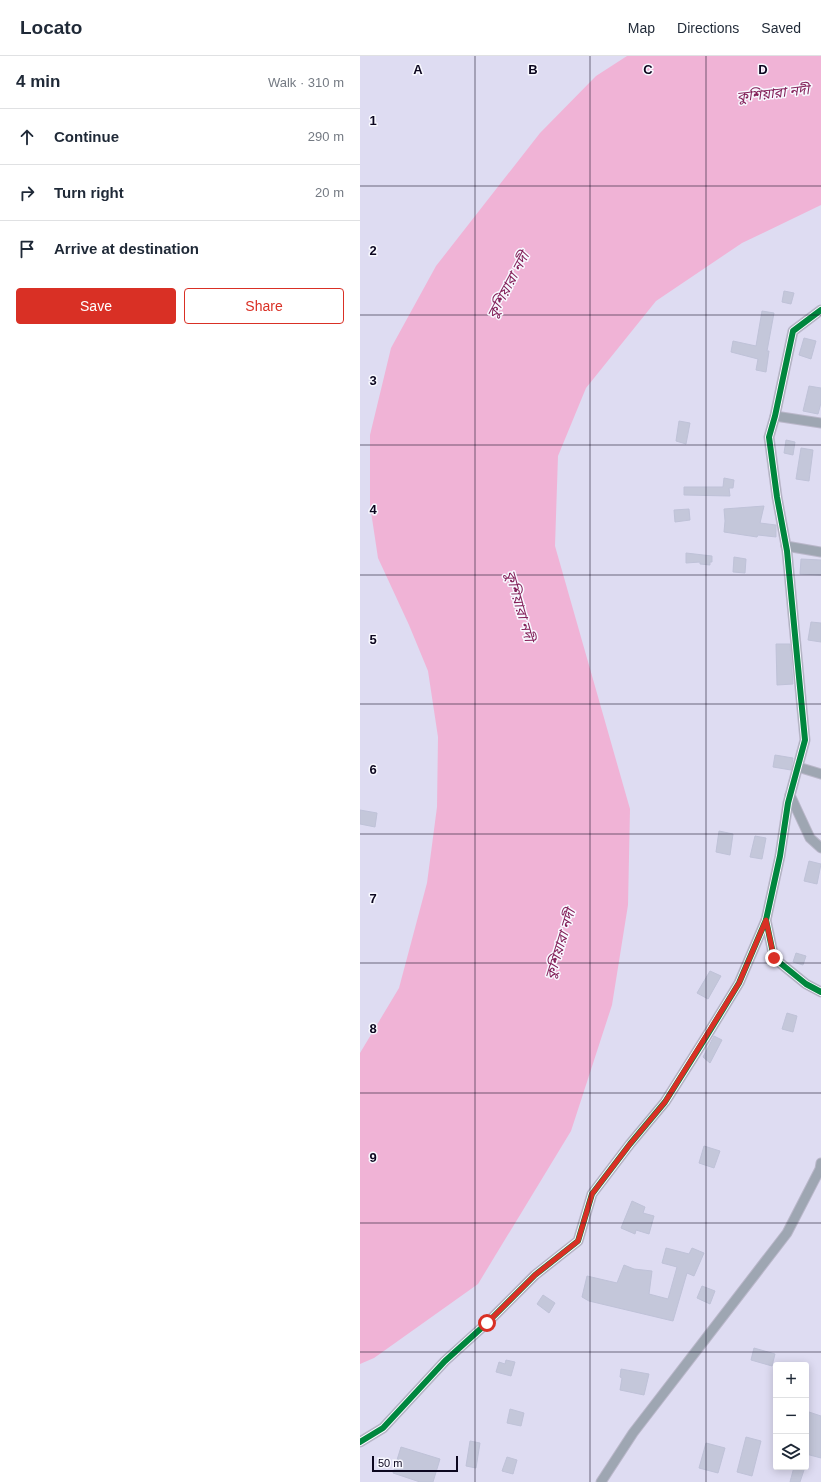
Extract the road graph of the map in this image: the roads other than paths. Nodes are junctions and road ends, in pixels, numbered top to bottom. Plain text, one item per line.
1 (821, 310) edge
2 (775, 416) junction
3 (821, 423) edge
4 (786, 546) junction
5 (821, 552) edge
6 (798, 767) junction
7 (821, 774) edge
8 (790, 795) junction
9 (821, 848) edge
10 (766, 920) junction
11 (821, 992) edge
12 (821, 1163) edge
13 (360, 1442) edge
14 (601, 1482) edge

1 - 2 street
2 - 3 street
2 - 4 street
4 - 5 street
4 - 6 street
6 - 7 street
6 - 8 street
8 - 9 street
8 - 10 street
10 - 11 street
10 - 13 street
12 - 14 street

